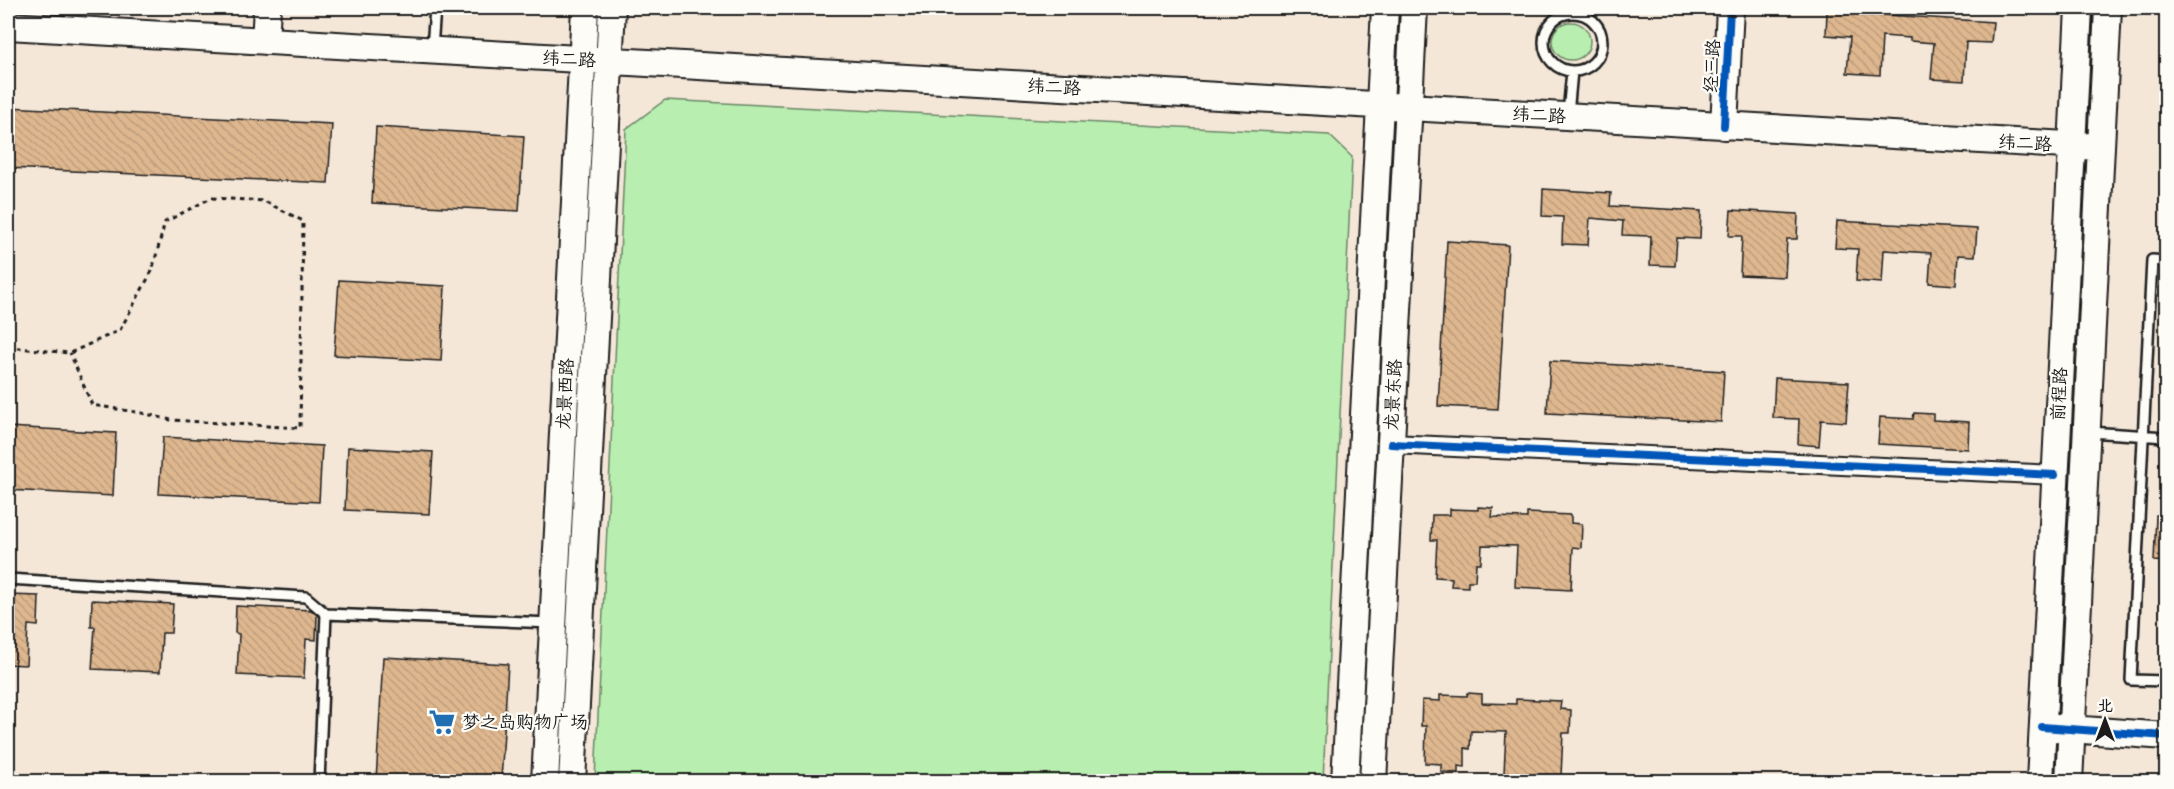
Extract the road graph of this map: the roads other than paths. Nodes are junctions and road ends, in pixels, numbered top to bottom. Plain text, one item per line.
1 (267, 8) edge
2 (435, 8) edge
3 (585, 8) edge
4 (612, 8) edge
5 (1385, 8) edge
6 (1414, 8) edge
7 (1730, 8) edge
8 (2079, 8) edge
9 (2108, 8) edge
10 (1575, 10) edge
11 (8, 26) edge
12 (265, 41) junction
13 (432, 51) junction
14 (583, 59) junction
15 (609, 61) junction
16 (1572, 71) junction
17 (1380, 106) junction
18 (1408, 107) junction
19 (1568, 117) junction
20 (1724, 126) junction
21 (2072, 146) junction
22 (2101, 147) junction
23 (2166, 261) edge
24 (2087, 432) junction
25 (2142, 435) junction
26 (2166, 437) edge
27 (1391, 444) junction
28 (2055, 475) junction
29 (8, 579) edge
30 (326, 614) junction
31 (553, 623) junction
32 (2166, 681) edge
33 (2042, 727) junction
34 (2072, 729) junction
35 (2166, 736) edge
36 (320, 782) edge
37 (544, 782) edge
38 (572, 782) edge
39 (1345, 782) edge
40 (1373, 782) edge
41 (2040, 782) edge
42 (2069, 782) edge

1 - 12 main road
2 - 13 lane
3 - 14 main road, 龙景西路
4 - 15 main road, 龙景西路
5 - 17 main road, 龙景东路
6 - 18 main road, 龙景东路
7 - 20 main road, 经三路
8 - 21 main road, 前程路
9 - 22 main road, 前程路
10 - 16 lane
10 - 16 lane
11 - 12 main road, 纬二路
12 - 13 main road, 纬二路
13 - 14 main road, 纬二路
14 - 15 main road, 纬二路
14 - 31 main road, 龙景西路
15 - 17 main road, 纬二路
15 - 38 main road, 龙景西路
16 - 19 lane
17 - 18 main road, 纬二路
17 - 39 main road, 龙景东路
18 - 19 main road, 纬二路
18 - 27 main road, 龙景东路
19 - 20 main road, 纬二路
20 - 21 main road, 纬二路
21 - 22 main road, 纬二路
21 - 28 main road, 前程路
22 - 24 main road, 前程路
23 - 25 lane
24 - 25 lane
24 - 34 main road, 前程路
25 - 26 lane
25 - 32 lane
27 - 28 street
27 - 40 main road, 龙景东路
28 - 33 main road, 前程路
29 - 30 lane
30 - 31 lane
30 - 36 lane
31 - 37 main road, 龙景西路
33 - 34 main road
33 - 41 main road, 前程路
34 - 35 main road
34 - 42 main road, 前程路

